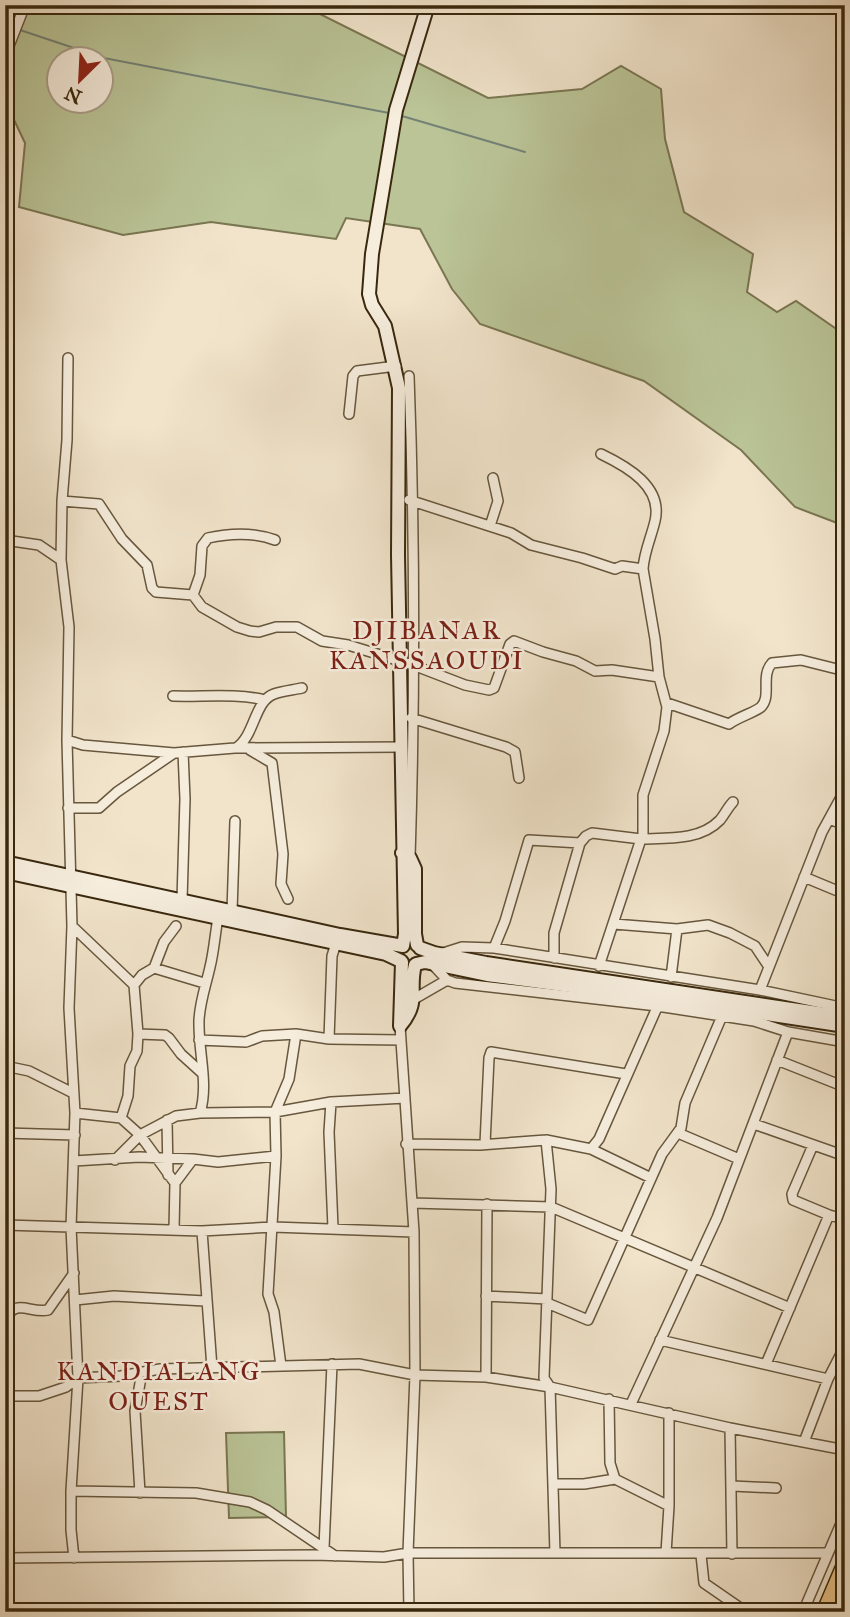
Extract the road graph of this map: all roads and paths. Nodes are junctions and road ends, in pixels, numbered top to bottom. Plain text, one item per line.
1 (25, 5) edge
2 (428, 5) edge
3 (5, 56) edge
4 (68, 358) dead end
5 (396, 366) junction
6 (409, 376) dead end
7 (349, 414) dead end
8 (601, 454) dead end
9 (492, 478) dead end
10 (399, 498) junction
11 (62, 501) junction
12 (413, 501) junction
13 (490, 526) junction
14 (5, 540) edge
15 (275, 540) dead end
16 (61, 560) junction
17 (643, 569) junction
18 (193, 595) junction
19 (406, 663) junction
20 (845, 671) edge
21 (659, 677) junction
22 (302, 688) dead end
23 (173, 695) dead end
24 (265, 700) junction
25 (667, 703) junction
26 (408, 718) junction
27 (67, 740) junction
28 (402, 747) junction
29 (234, 748) junction
30 (249, 749) junction
31 (178, 753) junction
32 (519, 778) dead end
33 (845, 790) edge
34 (733, 802) dead end
35 (68, 808) junction
36 (829, 819) junction
37 (234, 821) dead end
38 (845, 825) edge
39 (641, 839) junction
40 (580, 843) junction
41 (406, 856) junction
42 (5, 862) edge
43 (5, 872) edge
44 (803, 877) junction
45 (69, 881) junction
46 (845, 894) edge
47 (288, 899) dead end
48 (182, 900) junction
49 (232, 911) junction
50 (218, 918) junction
51 (614, 924) junction
52 (72, 926) junction
53 (176, 926) dead end
54 (677, 929) junction
55 (338, 939) junction
56 (403, 946) junction
57 (418, 947) junction
58 (494, 948) junction
59 (554, 958) junction
60 (436, 960) junction
61 (408, 963) junction
62 (599, 966) junction
63 (769, 967) junction
64 (154, 968) junction
65 (487, 969) junction
66 (671, 977) junction
67 (447, 981) junction
68 (204, 983) junction
69 (134, 985) junction
70 (760, 990) junction
71 (414, 999) junction
72 (659, 1002) junction
73 (845, 1008) edge
74 (722, 1016) junction
75 (845, 1017) edge
76 (845, 1026) edge
77 (788, 1032) junction
78 (400, 1033) junction
79 (138, 1034) junction
80 (296, 1034) junction
81 (329, 1039) junction
82 (199, 1040) junction
83 (845, 1042) edge
84 (777, 1060) junction
85 (5, 1066) edge
86 (202, 1073) junction
87 (626, 1074) junction
88 (845, 1087) edge
89 (73, 1093) junction
90 (405, 1098) junction
91 (331, 1102) junction
92 (275, 1112) junction
93 (75, 1113) junction
94 (200, 1113) junction
95 (121, 1118) junction
96 (167, 1120) junction
97 (754, 1124) junction
98 (5, 1133) edge
99 (678, 1133) junction
100 (75, 1135) junction
101 (140, 1135) junction
102 (546, 1140) junction
103 (406, 1144) junction
104 (485, 1144) junction
105 (813, 1145) junction
106 (591, 1149) junction
107 (276, 1156) junction
108 (845, 1156) edge
109 (155, 1158) junction
110 (168, 1158) junction
111 (193, 1159) junction
112 (738, 1159) junction
113 (115, 1160) junction
114 (74, 1161) junction
115 (651, 1178) junction
116 (171, 1179) junction
117 (412, 1203) junction
118 (487, 1204) junction
119 (551, 1208) junction
120 (829, 1215) junction
121 (845, 1219) edge
122 (5, 1225) edge
123 (71, 1227) junction
124 (273, 1227) junction
125 (333, 1228) junction
126 (174, 1229) junction
127 (202, 1231) junction
128 (414, 1232) junction
129 (624, 1238) junction
130 (695, 1270) junction
131 (75, 1272) junction
132 (486, 1296) junction
133 (75, 1300) junction
134 (205, 1301) junction
135 (547, 1301) junction
136 (790, 1308) junction
137 (5, 1320) edge
138 (660, 1340) junction
139 (845, 1346) edge
140 (332, 1364) junction
141 (766, 1364) junction
142 (281, 1366) junction
143 (212, 1368) junction
144 (142, 1372) junction
145 (415, 1374) junction
146 (486, 1377) junction
147 (78, 1378) junction
148 (828, 1379) junction
149 (550, 1387) junction
150 (5, 1396) edge
151 (609, 1399) junction
152 (631, 1404) junction
153 (669, 1413) junction
154 (730, 1428) junction
155 (804, 1442) junction
156 (845, 1450) edge
157 (615, 1479) junction
158 (553, 1484) junction
159 (732, 1486) junction
160 (776, 1488) dead end
161 (71, 1491) junction
162 (140, 1493) junction
163 (669, 1506) junction
164 (845, 1514) edge
165 (324, 1548) junction
166 (408, 1553) junction
167 (555, 1553) junction
168 (666, 1553) junction
169 (828, 1553) junction
170 (732, 1554) junction
171 (701, 1555) junction
172 (337, 1557) junction
173 (5, 1558) edge
174 (74, 1558) junction
175 (845, 1565) edge
176 (409, 1612) edge
177 (746, 1612) edge
178 (803, 1612) edge
179 (825, 1612) edge

1 - 3 street
2 - 5 main road
4 - 11 street
5 - 7 street
5 - 10 main road
6 - 12 street
8 - 17 street
9 - 13 street
10 - 12 street
10 - 19 main road
11 - 16 street
11 - 18 street
12 - 13 street
12 - 19 street
13 - 17 street
14 - 16 street
15 - 18 street
16 - 27 street
17 - 21 street
18 - 19 street
19 - 21 street
19 - 26 main road
20 - 25 street
21 - 25 street
22 - 24 street
23 - 24 street
24 - 29 street
25 - 39 street
26 - 28 main road
26 - 32 street
26 - 41 street
27 - 31 street
27 - 35 street
28 - 30 street
28 - 41 main road
29 - 30 street
29 - 31 street
30 - 47 street
31 - 35 street
31 - 48 street
33 - 36 street
34 - 39 street
35 - 45 street
36 - 38 street
36 - 44 street
37 - 49 street
39 - 40 street
39 - 51 street
40 - 58 street
40 - 59 street
41 - 56 main road
41 - 57 main road
42 - 45 main road
43 - 45 main road
44 - 46 street
44 - 63 street
45 - 48 main road
45 - 50 main road
45 - 52 street
48 - 49 main road
49 - 55 main road
50 - 55 main road
50 - 68 street
51 - 54 street
51 - 62 street
52 - 69 street
52 - 89 street
53 - 64 street
54 - 63 street
54 - 66 street
55 - 56 main road
55 - 61 main road
55 - 81 street
56 - 57 main road
56 - 61 main road
57 - 60 main road
57 - 61 main road
58 - 59 street
58 - 60 street
59 - 62 street
60 - 61 main road
60 - 65 main road
60 - 67 street
61 - 71 main road
61 - 78 main road
62 - 66 street
63 - 70 street
64 - 68 street
64 - 69 street
65 - 72 main road
65 - 75 main road
66 - 70 street
67 - 71 street
67 - 72 street
68 - 82 street
69 - 79 street
70 - 73 street
71 - 78 main road
72 - 74 street
72 - 76 main road
72 - 87 street
74 - 77 street
74 - 99 street
77 - 83 street
77 - 84 street
78 - 81 street
78 - 90 street
79 - 86 street
79 - 95 street
80 - 81 street
80 - 82 street
80 - 92 street
82 - 86 street
84 - 88 street
84 - 97 street
85 - 89 street
86 - 94 street
87 - 104 street
87 - 106 street
89 - 93 street
90 - 91 street
90 - 103 street
91 - 92 street
91 - 125 street
92 - 94 street
92 - 107 street
93 - 95 street
93 - 100 street
94 - 96 street
95 - 101 street
96 - 101 street
96 - 110 street
97 - 105 street
97 - 112 street
98 - 100 street
99 - 112 street
99 - 115 street
100 - 114 street
101 - 109 street
101 - 113 street
102 - 104 street
102 - 106 street
102 - 119 street
103 - 104 street
103 - 117 street
105 - 108 street
105 - 120 street
106 - 115 street
107 - 111 street
107 - 124 street
109 - 110 street
109 - 113 street
109 - 116 street
110 - 111 street
110 - 116 street
111 - 116 street
112 - 130 street
113 - 114 street
114 - 123 street
115 - 129 street
116 - 126 street
117 - 118 street
117 - 128 street
118 - 119 street
118 - 132 street
119 - 129 street
119 - 135 street
120 - 121 street
120 - 136 street
122 - 123 street
123 - 126 street
123 - 131 street
124 - 125 street
124 - 127 street
124 - 142 street
125 - 128 street
126 - 127 street
127 - 134 street
128 - 145 street
129 - 130 street
129 - 135 street
130 - 136 street
130 - 138 street
131 - 133 street
131 - 137 street
132 - 135 street
132 - 146 street
133 - 134 street
133 - 147 street
134 - 143 street
135 - 149 street
136 - 141 street
138 - 141 street
138 - 152 street
139 - 148 street
140 - 142 street
140 - 145 street
140 - 165 street
141 - 148 street
142 - 143 street
143 - 144 street
144 - 147 street
144 - 162 street
145 - 146 street
145 - 166 street
146 - 149 street
147 - 150 street
147 - 161 street
148 - 155 street
149 - 151 street
149 - 158 street
151 - 152 street
151 - 157 street
152 - 153 street
153 - 154 street
153 - 163 street
154 - 155 street
154 - 159 street
155 - 156 street
157 - 158 street
157 - 163 street
158 - 167 street
159 - 160 street
159 - 170 street
161 - 162 street
161 - 174 street
162 - 165 street
163 - 168 street
164 - 169 street
165 - 172 street
166 - 167 street
166 - 172 street
166 - 176 street
167 - 168 street
168 - 171 street
169 - 170 street
169 - 178 street
170 - 171 street
171 - 177 street
172 - 174 street
173 - 174 street
175 - 179 highway

